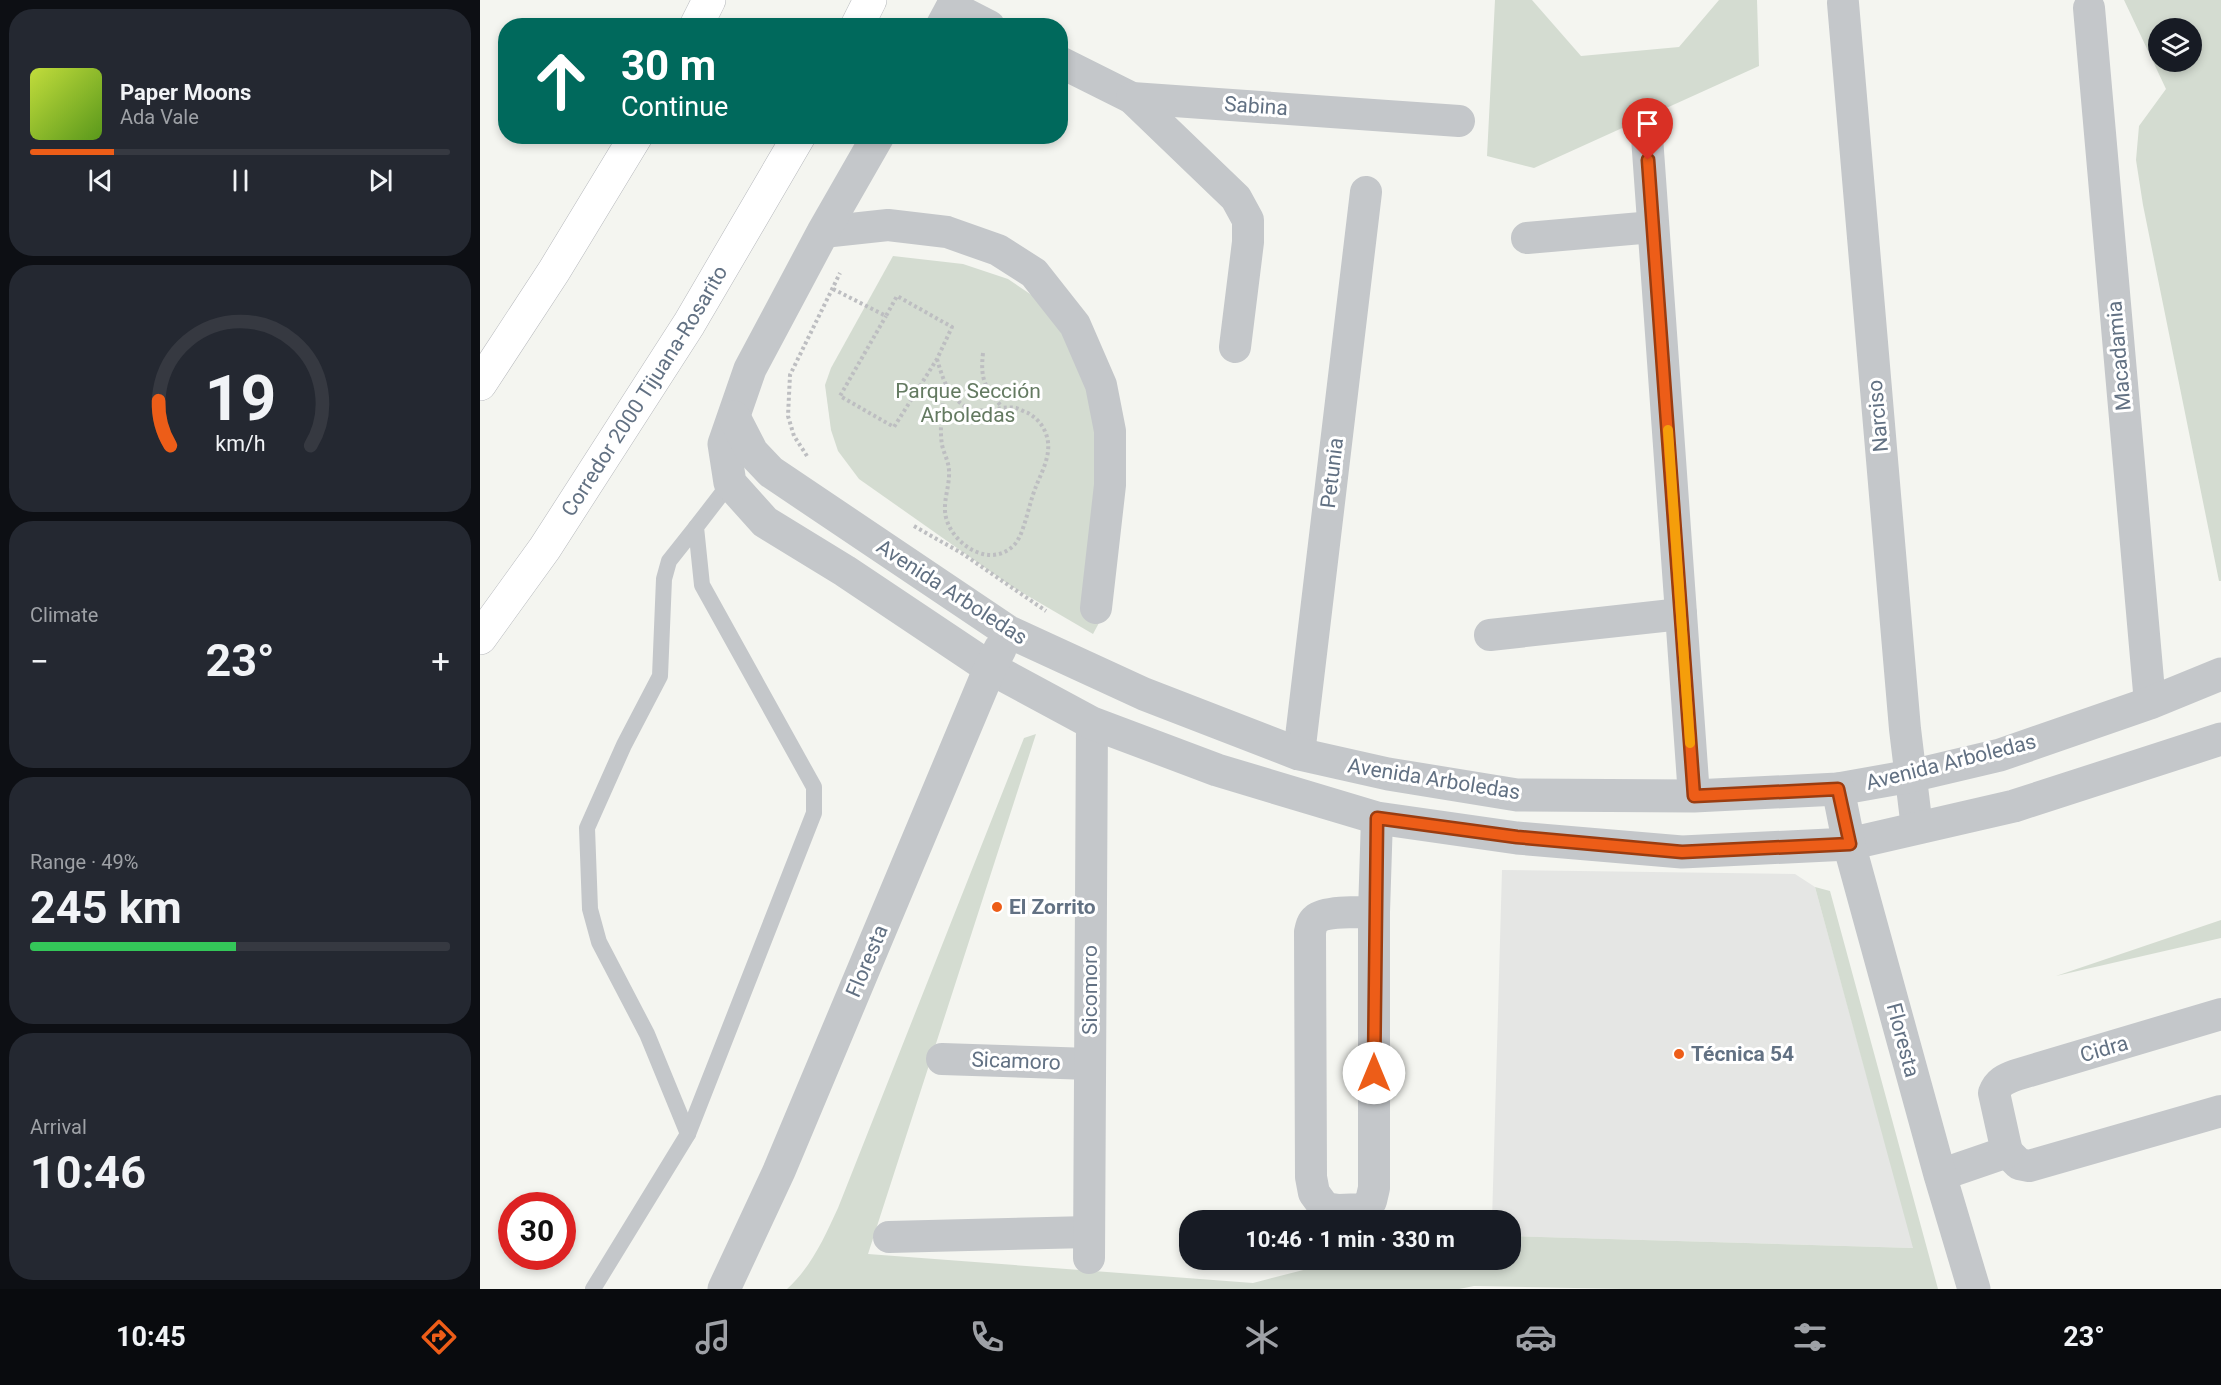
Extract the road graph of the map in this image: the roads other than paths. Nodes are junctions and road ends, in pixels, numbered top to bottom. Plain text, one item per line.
1 (709, 0) edge
2 (870, 0) edge
3 (1843, 3) dead end
4 (2089, 8) dead end
5 (950, 11) edge
6 (700, 18) edge
7 (861, 18) edge
8 (968, 18) edge
9 (1068, 66) edge
10 (1132, 98) junction
11 (1459, 121) dead end
12 (1647, 137) dead end
13 (631, 144) edge
14 (794, 144) edge
15 (873, 144) edge
16 (1366, 192) dead end
17 (1653, 227) junction
18 (823, 232) junction
19 (1527, 238) dead end
20 (1235, 347) dead end
21 (480, 384) edge
22 (734, 417) junction
23 (730, 483) junction
24 (696, 527) junction
25 (1096, 608) dead end
26 (1681, 614) junction
27 (1009, 632) junction
28 (1490, 635) dead end
29 (480, 638) edge
30 (990, 668) junction
31 (2221, 674) edge
32 (2150, 703) junction
33 (1092, 723) junction
34 (2221, 739) edge
35 (1299, 754) junction
36 (1911, 776) junction
37 (1838, 789) junction
38 (1694, 796) junction
39 (1377, 818) junction
40 (1917, 828) junction
41 (1850, 844) junction
42 (1374, 912) junction
43 (2221, 1014) edge
44 (942, 1059) dead end
45 (1090, 1064) junction
46 (2221, 1111) edge
47 (688, 1134) junction
48 (2007, 1152) junction
49 (1940, 1175) junction
50 (889, 1237) dead end
51 (592, 1289) edge
52 (724, 1289) edge
53 (1974, 1289) edge

1 - 6 highway
2 - 7 highway
3 - 36 street, Narciso
4 - 32 street, Macadamia
5 - 8 street
9 - 10 street, Sabina
10 - 11 street, Sabina
10 - 20 street
12 - 17 street
13 - 21 highway
14 - 29 highway, Corredor 2000 Tijuana-Rosarito
15 - 18 street
16 - 35 street, Petunia
17 - 19 street
17 - 26 street
18 - 22 street
18 - 25 street
22 - 23 street
22 - 27 street, Avenida Arboledas
23 - 24 lane
23 - 30 street
24 - 47 lane
24 - 47 lane
26 - 28 street
26 - 38 street
27 - 30 street, Floresta
27 - 35 street, Avenida Arboledas
30 - 33 street
30 - 52 street, Floresta
31 - 32 street, Avenida Arboledas
32 - 36 street, Avenida Arboledas
33 - 39 street
33 - 45 street, Sicomoro
34 - 40 street
35 - 38 street, Avenida Arboledas
36 - 37 street, Avenida Arboledas
36 - 40 street, Narciso
37 - 38 street, Avenida Arboledas
37 - 41 street, Floresta
39 - 41 street
39 - 42 street
40 - 41 street
41 - 49 street, Floresta
42 - 42 street
43 - 48 street, Cidra
44 - 45 street, Sicamoro
45 - 50 street, Sicomoro
46 - 48 street
47 - 51 lane
48 - 49 street
49 - 53 street, Floresta

